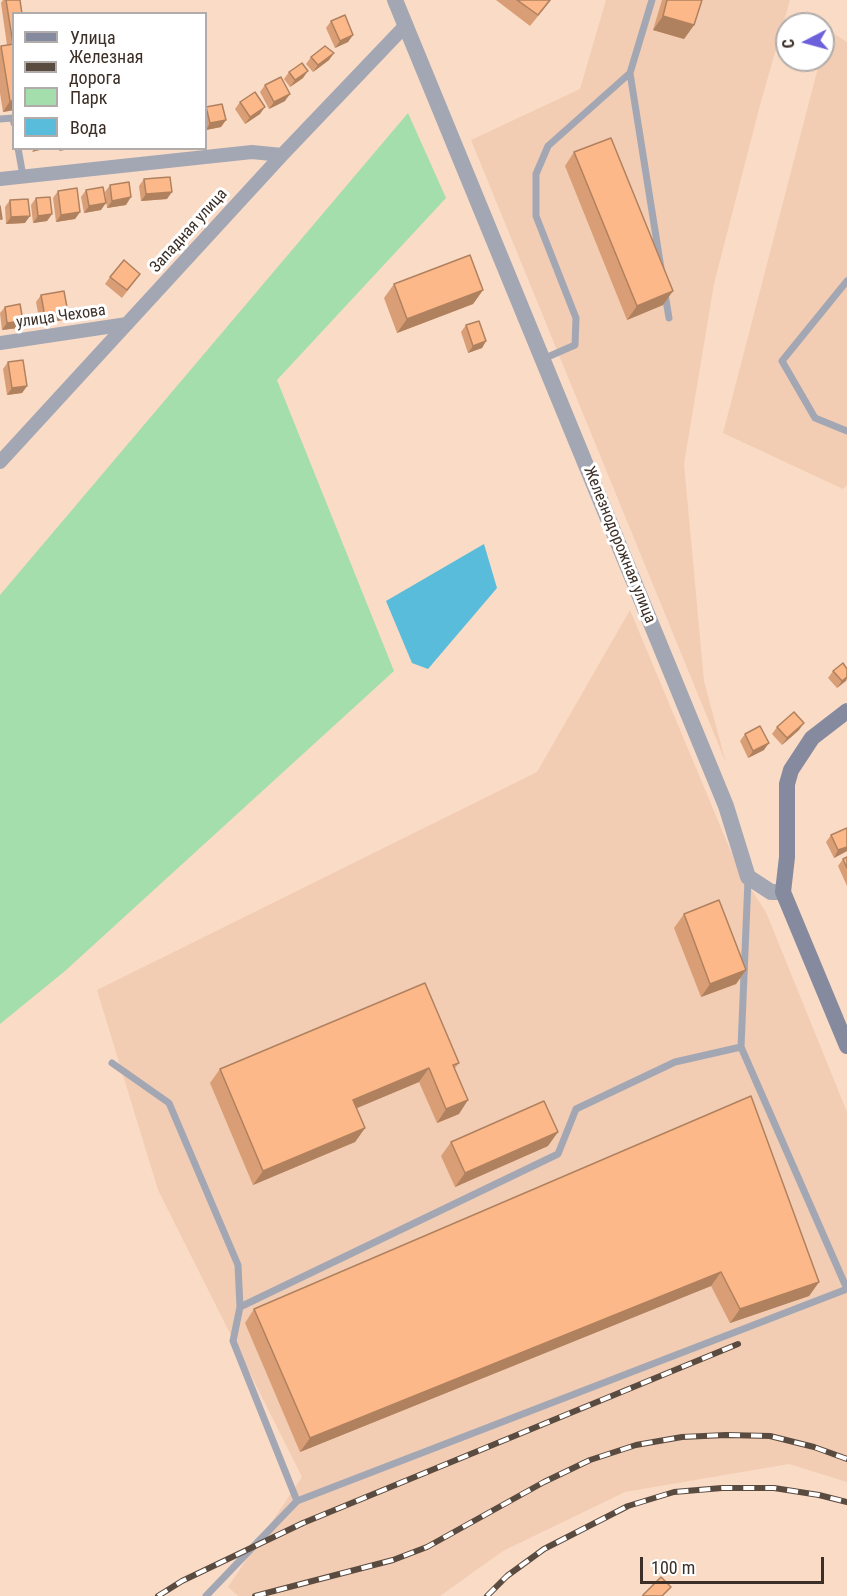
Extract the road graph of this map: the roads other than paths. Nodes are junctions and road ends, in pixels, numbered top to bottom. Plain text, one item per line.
1 (395, 0) edge
2 (652, 0) edge
3 (406, 25) junction
4 (630, 73) junction
5 (18, 150) edge
6 (282, 155) junction
7 (23, 176) junction
8 (0, 179) edge
9 (662, 271) edge
10 (847, 281) edge
11 (663, 283) edge
12 (669, 318) dead end
13 (127, 324) junction
14 (0, 343) edge
15 (543, 359) junction
16 (847, 431) edge
17 (0, 462) edge
18 (847, 711) edge
19 (748, 877) junction
20 (783, 892) junction
21 (847, 1046) edge
22 (741, 1047) junction
23 (112, 1063) dead end
24 (847, 1289) edge
25 (240, 1306) junction
26 (297, 1501) junction
27 (206, 1596) edge

1 - 3 street, Железнодорожная улица
2 - 4 lane
3 - 6 street, Западная улица
3 - 15 street, Железнодорожная улица
4 - 9 lane
4 - 15 lane
5 - 7 lane
6 - 7 street
6 - 13 street, Западная улица
7 - 8 street
10 - 16 lane
11 - 12 lane
13 - 14 street, улица Чехова
13 - 17 street, Западная улица
15 - 19 street, Железнодорожная улица
18 - 20 main road
19 - 20 street
19 - 22 lane
20 - 21 main road
22 - 24 lane
22 - 25 lane
23 - 25 lane
24 - 26 lane
25 - 26 lane
26 - 27 lane

